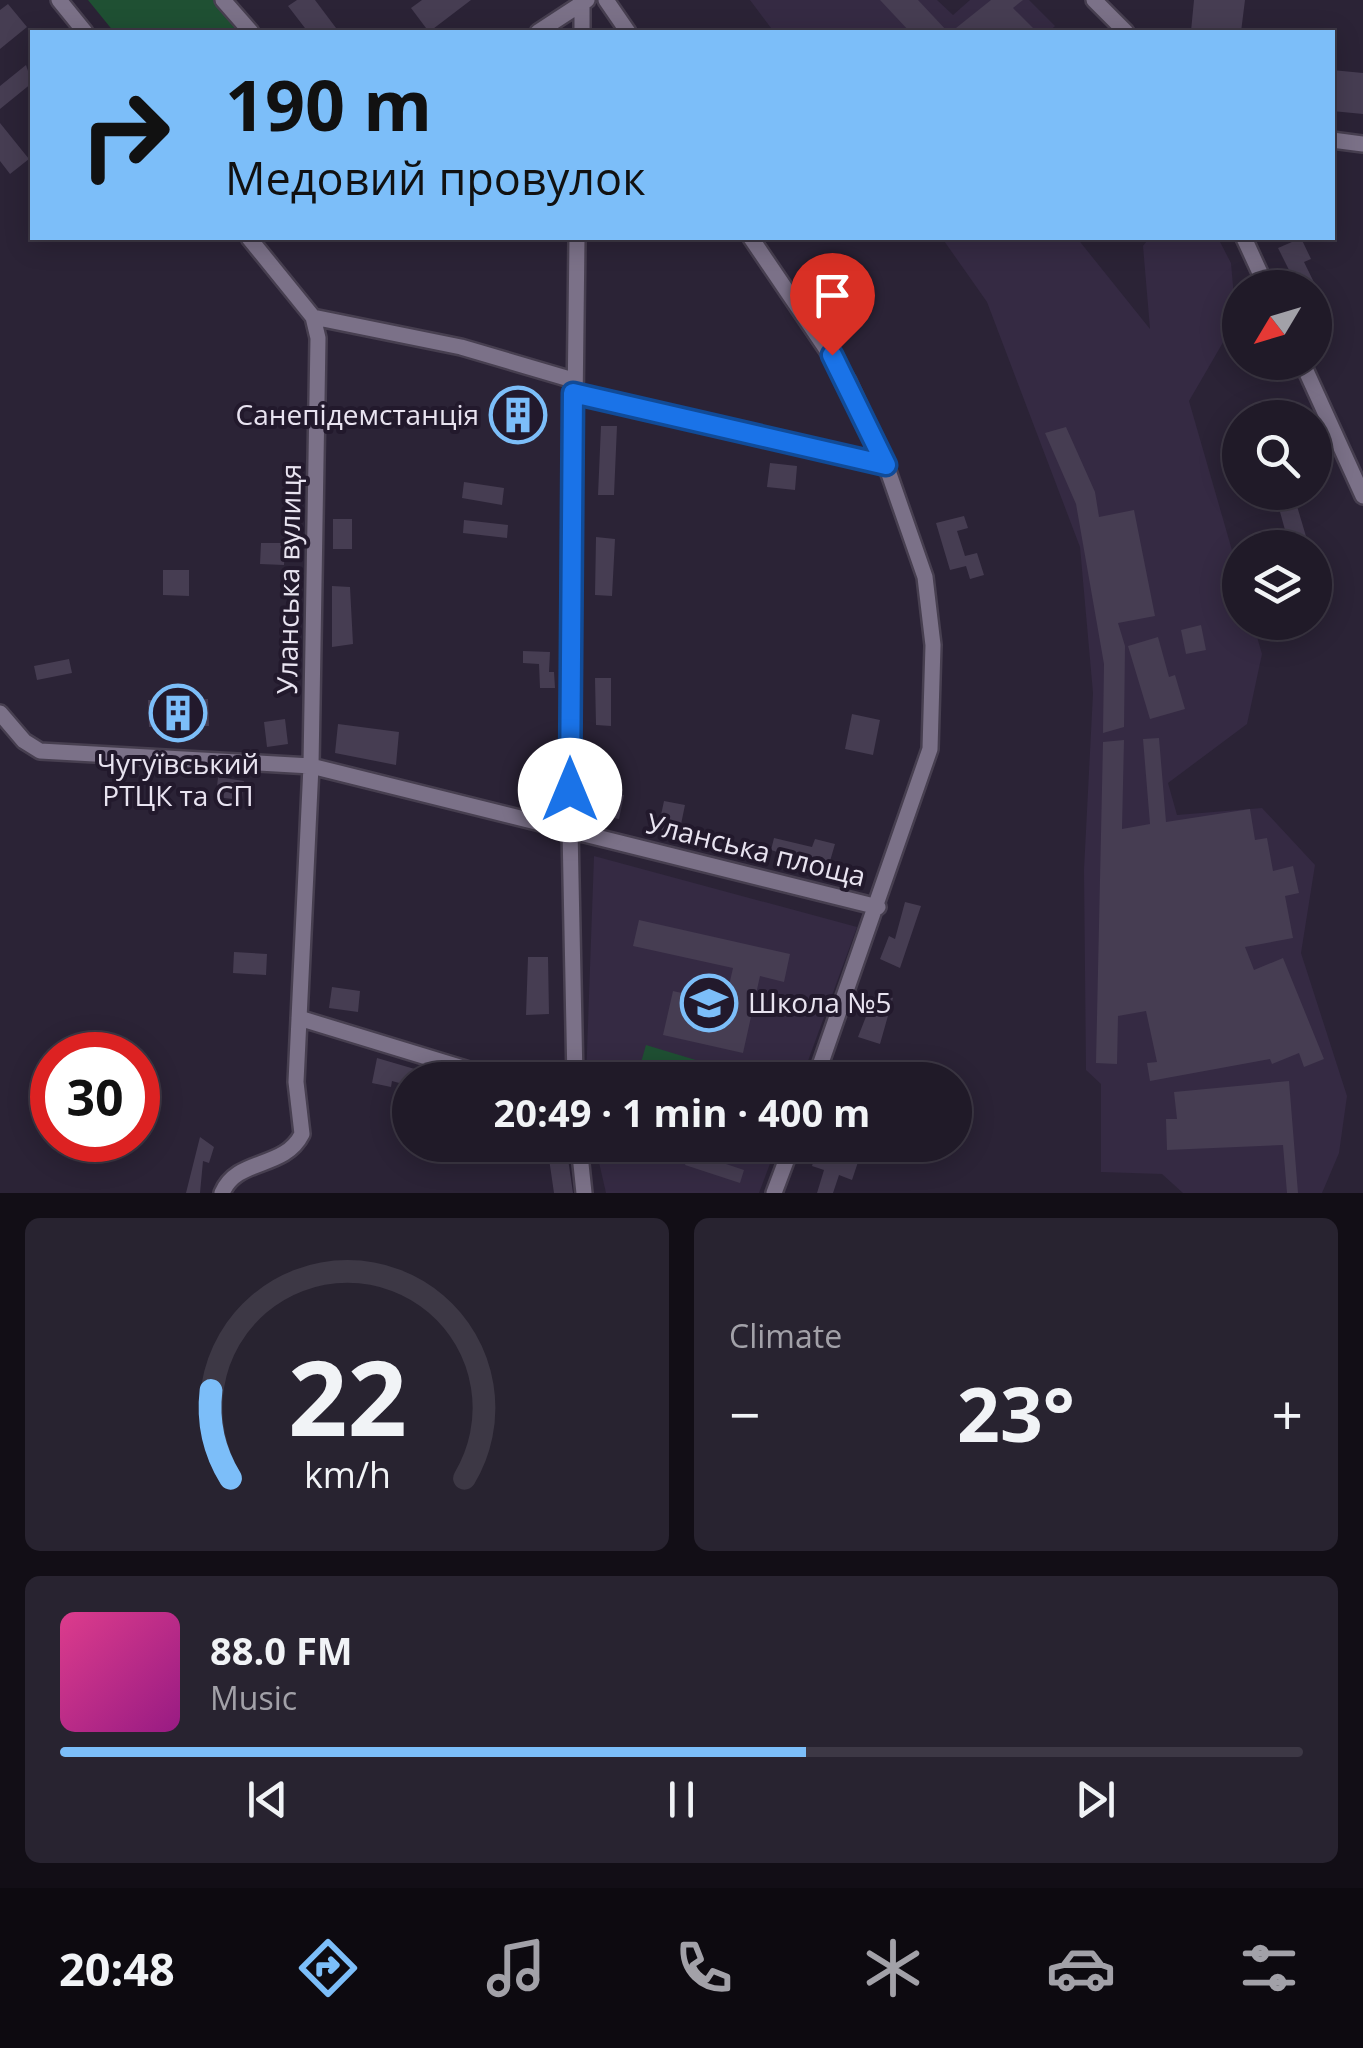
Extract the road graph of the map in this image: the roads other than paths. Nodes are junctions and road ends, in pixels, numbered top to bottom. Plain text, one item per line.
1 (59, 0) edge
2 (222, 0) edge
3 (606, 0) edge
4 (1094, 0) edge
5 (584, 2) edge
6 (83, 30) edge
7 (248, 30) edge
8 (541, 30) edge
9 (582, 30) edge
10 (627, 30) edge
11 (1124, 30) edge
12 (1335, 140) edge
13 (1363, 144) edge
14 (250, 240) edge
15 (577, 240) edge
16 (752, 240) edge
17 (1245, 240) edge
18 (1259, 270) edge
19 (313, 316) junction
20 (1310, 380) edge
21 (573, 386) junction
22 (886, 465) junction
23 (1363, 496) edge
24 (0, 713) edge
25 (311, 766) junction
26 (570, 829) junction
27 (878, 906) junction
28 (299, 1018) junction
29 (443, 1062) edge
30 (575, 1062) edge
31 (822, 1062) edge
32 (581, 1162) edge
33 (786, 1162) edge
34 (222, 1193) edge
35 (584, 1193) edge
36 (774, 1193) edge

1 - 6 street
2 - 7 street
3 - 10 street
4 - 11 street
5 - 8 street
5 - 9 street
12 - 13 street
14 - 19 street
15 - 21 street
16 - 22 street
17 - 18 street
19 - 21 street
19 - 25 street, Уланська вулиця
20 - 23 street
21 - 22 street
21 - 26 street
22 - 27 street
24 - 25 street
25 - 26 street
25 - 28 street, Уланська вулиця
26 - 27 street, Уланська площа
26 - 30 street
27 - 31 street, Уланська площа
28 - 29 street
28 - 34 street, Уланська вулиця
32 - 35 street
33 - 36 street

